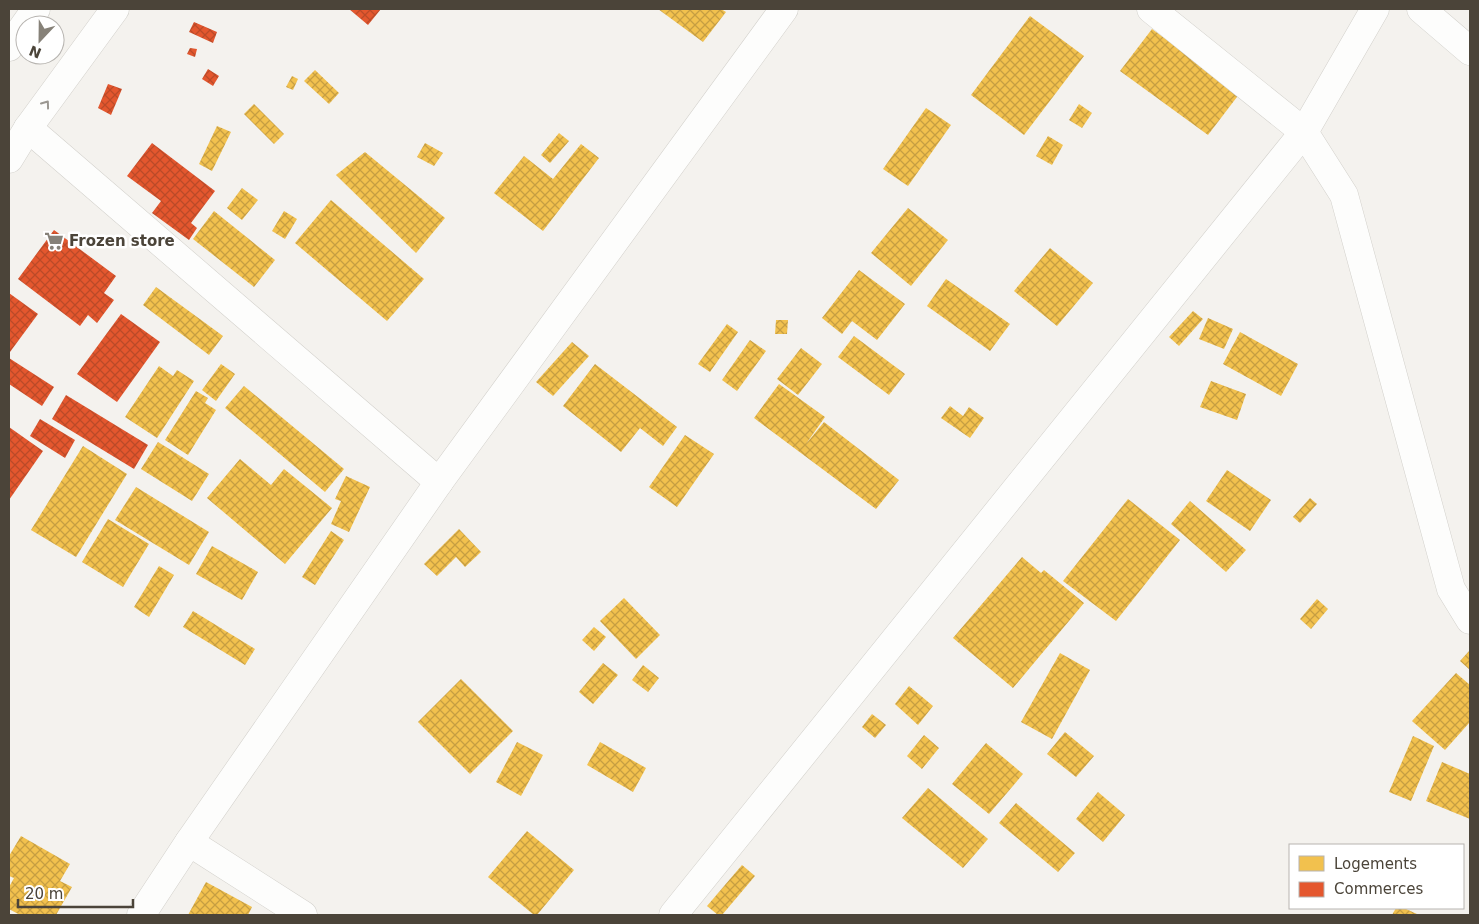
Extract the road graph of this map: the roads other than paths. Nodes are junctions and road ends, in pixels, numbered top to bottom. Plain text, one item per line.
1 (36, 9) edge
2 (115, 9) edge
3 (784, 9) edge
4 (1151, 9) edge
5 (1375, 9) edge
6 (1421, 9) edge
7 (9, 46) edge
8 (1470, 51) edge
9 (28, 128) junction
10 (1304, 132) junction
11 (9, 159) edge
12 (439, 482) junction
13 (1470, 620) edge
14 (189, 842) junction
15 (141, 915) edge
16 (303, 915) edge
17 (673, 915) edge

1 - 7 street
9 -> 2 street
3 - 12 street
4 - 10 street
5 - 10 street
6 - 8 street
9 - 11 street
9 - 12 street
10 - 13 street
10 - 17 street
12 - 14 street
14 - 15 street
14 - 16 street

